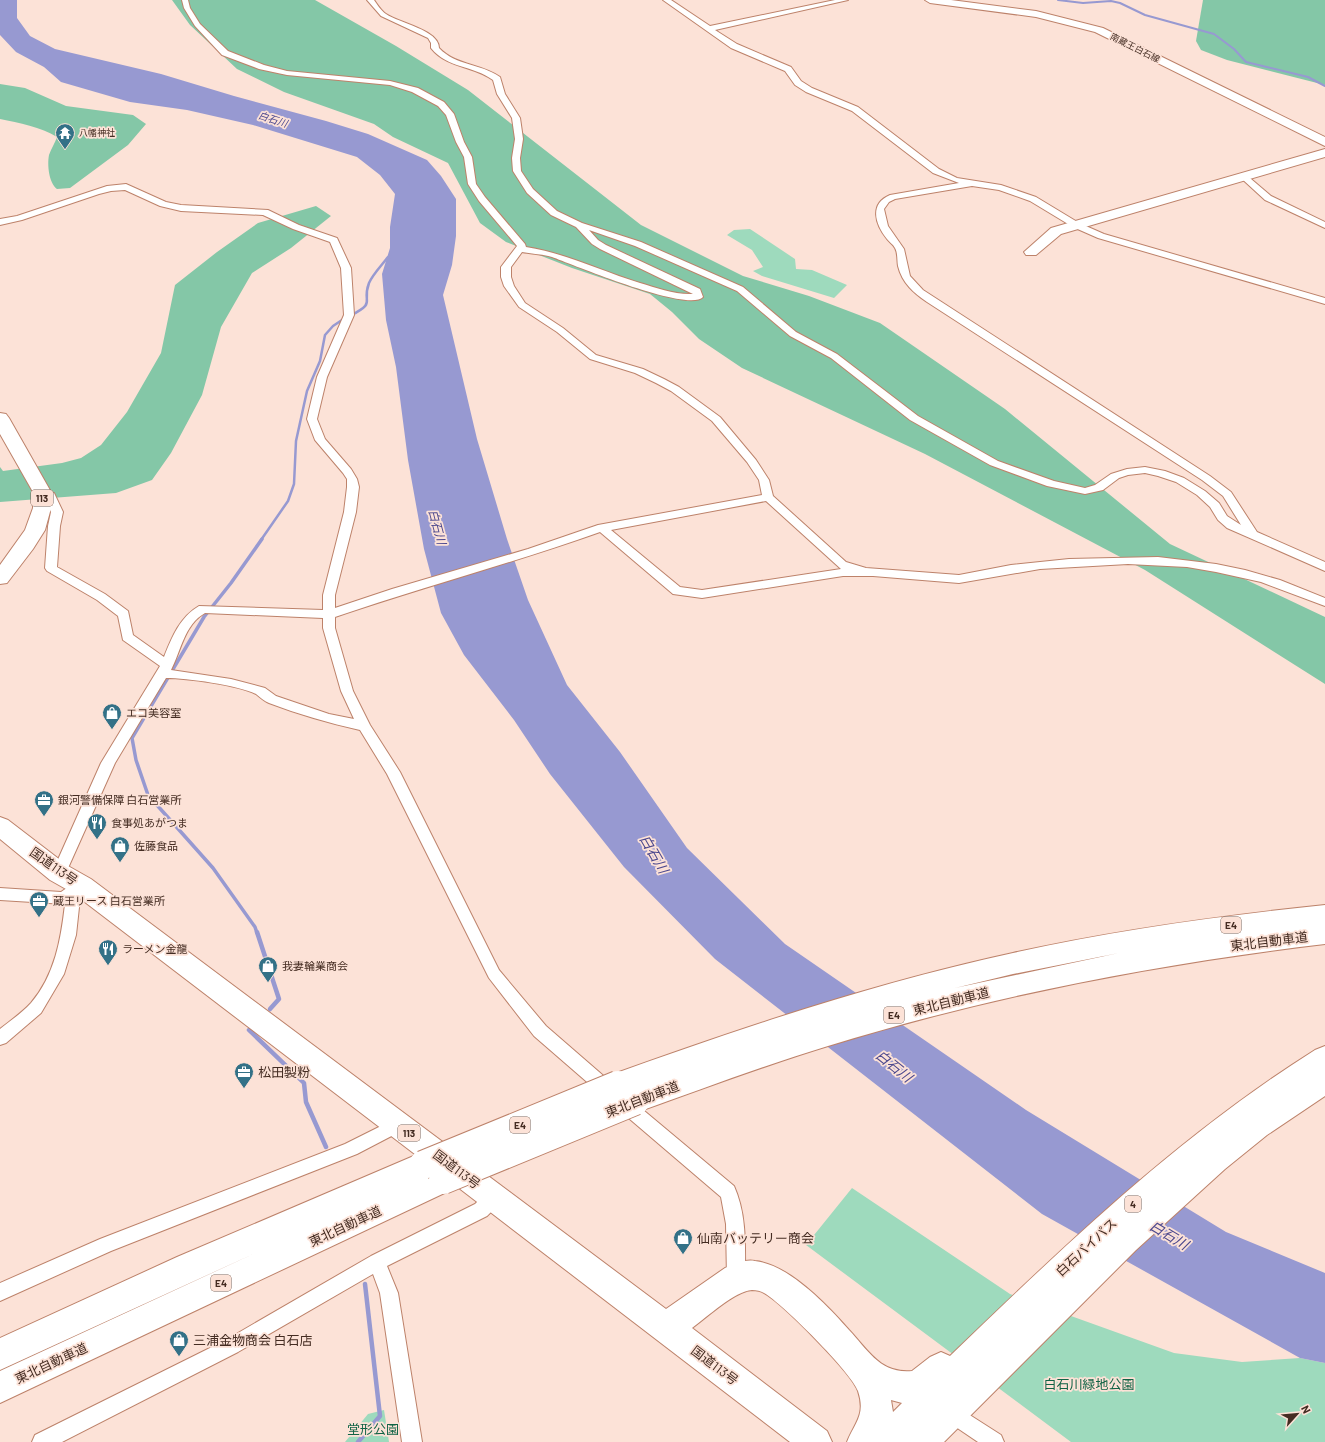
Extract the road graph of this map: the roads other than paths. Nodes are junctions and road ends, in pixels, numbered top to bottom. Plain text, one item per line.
1 (185, 0) edge
2 (370, 0) edge
3 (666, 0) edge
4 (846, 0) edge
5 (930, 0) edge
6 (708, 29) junction
7 (1325, 142) edge
8 (1325, 153) edge
9 (1244, 176) junction
10 (974, 183) junction
11 (0, 222) edge
12 (579, 225) junction
13 (1076, 225) junction
14 (1325, 225) edge
15 (521, 249) junction
16 (1031, 252) dead end
17 (1325, 301) edge
18 (0, 418) edge
19 (42, 492) junction
20 (768, 496) junction
21 (602, 528) junction
22 (1252, 535) junction
23 (1325, 567) edge
24 (862, 571) junction
25 (0, 578) edge
26 (1325, 602) edge
27 (330, 614) junction
28 (169, 672) junction
29 (364, 726) junction
30 (0, 826) edge
31 (71, 879) junction
32 (0, 894) edge
33 (1325, 915) edge
34 (1325, 934) edge
35 (0, 1038) edge
36 (1325, 1058) edge
37 (1325, 1081) edge
38 (397, 1124) junction
39 (433, 1173) junction
40 (494, 1197) junction
41 (377, 1262) junction
42 (736, 1278) junction
43 (0, 1292) edge
44 (666, 1328) junction
45 (0, 1354) edge
46 (866, 1373) junction
47 (960, 1373) junction
48 (0, 1387) edge
49 (933, 1431) edge
50 (42, 1442) edge
51 (412, 1442) edge
52 (816, 1442) edge
53 (863, 1442) edge
54 (885, 1442) edge
55 (994, 1442) edge

1 - 15 street
2 - 12 street
3 - 6 street
4 - 6 street
5 - 7 main road, 南蔵王白石線
6 - 10 street
8 - 9 main road
9 - 13 main road
9 - 14 street
10 - 13 street
10 - 22 street
11 - 27 street
12 - 15 street
12 - 22 street
13 - 16 main road
13 - 17 street
15 - 20 street
18 - 19 highway, 113
19 - 25 highway, 113
19 - 28 street
20 - 21 street
20 - 24 street
21 - 24 street
21 - 27 street
22 - 23 street
24 - 26 street
27 - 28 street
27 - 29 street
28 - 29 street
28 - 31 street
29 - 42 street
30 - 31 highway, 国道113号 / 113
31 - 32 street
31 - 35 street
31 - 38 highway, 国道113号 / 113
33 - 39 highway, 東北自動車道 / E4, bridge
34 - 39 highway, 東北自動車道 / E4, bridge
36 - 47 highway
37 - 47 highway, 白石バイパス / 4
38 - 40 highway, 国道113号 / 113
38 - 43 street
39 - 45 highway, 東北自動車道 / E4
39 - 48 highway, 東北自動車道 / E4
40 - 41 street
40 - 44 highway, 国道113号 / 113
41 - 50 street
41 - 51 street
42 - 44 highway
42 - 46 highway
44 - 52 highway, 国道113号 / 113
46 - 47 highway
46 - 53 highway
47 - 49 highway, 白石バイパス / 4
47 - 54 highway, 白石バイパス / 4
49 - 55 street

